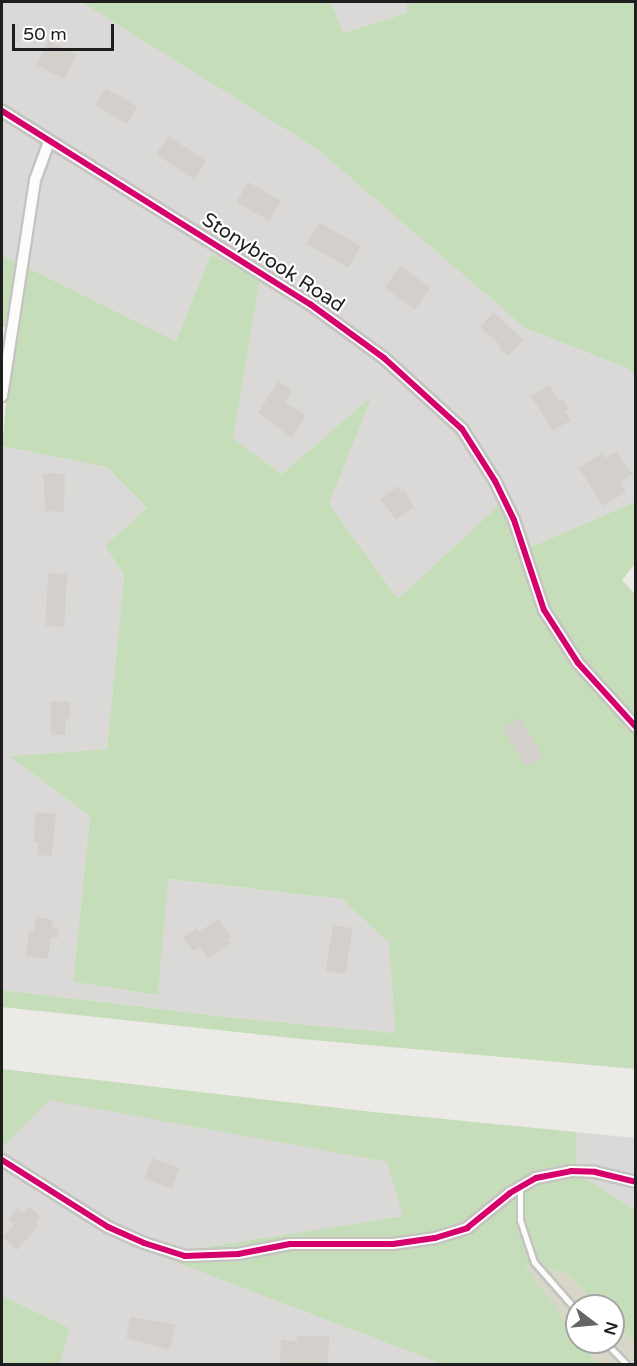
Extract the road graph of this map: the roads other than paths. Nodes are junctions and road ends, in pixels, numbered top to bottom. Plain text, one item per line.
1 (2, 111) edge
2 (49, 142) junction
3 (2, 396) edge
4 (636, 727) edge
5 (2, 1160) edge
6 (636, 1182) edge
7 (520, 1188) junction
8 (565, 1297) edge

1 - 2 street, Stonybrook Road
2 - 3 street
2 - 4 street, Stonybrook Road
5 - 7 street
6 - 7 street
7 - 8 lane

